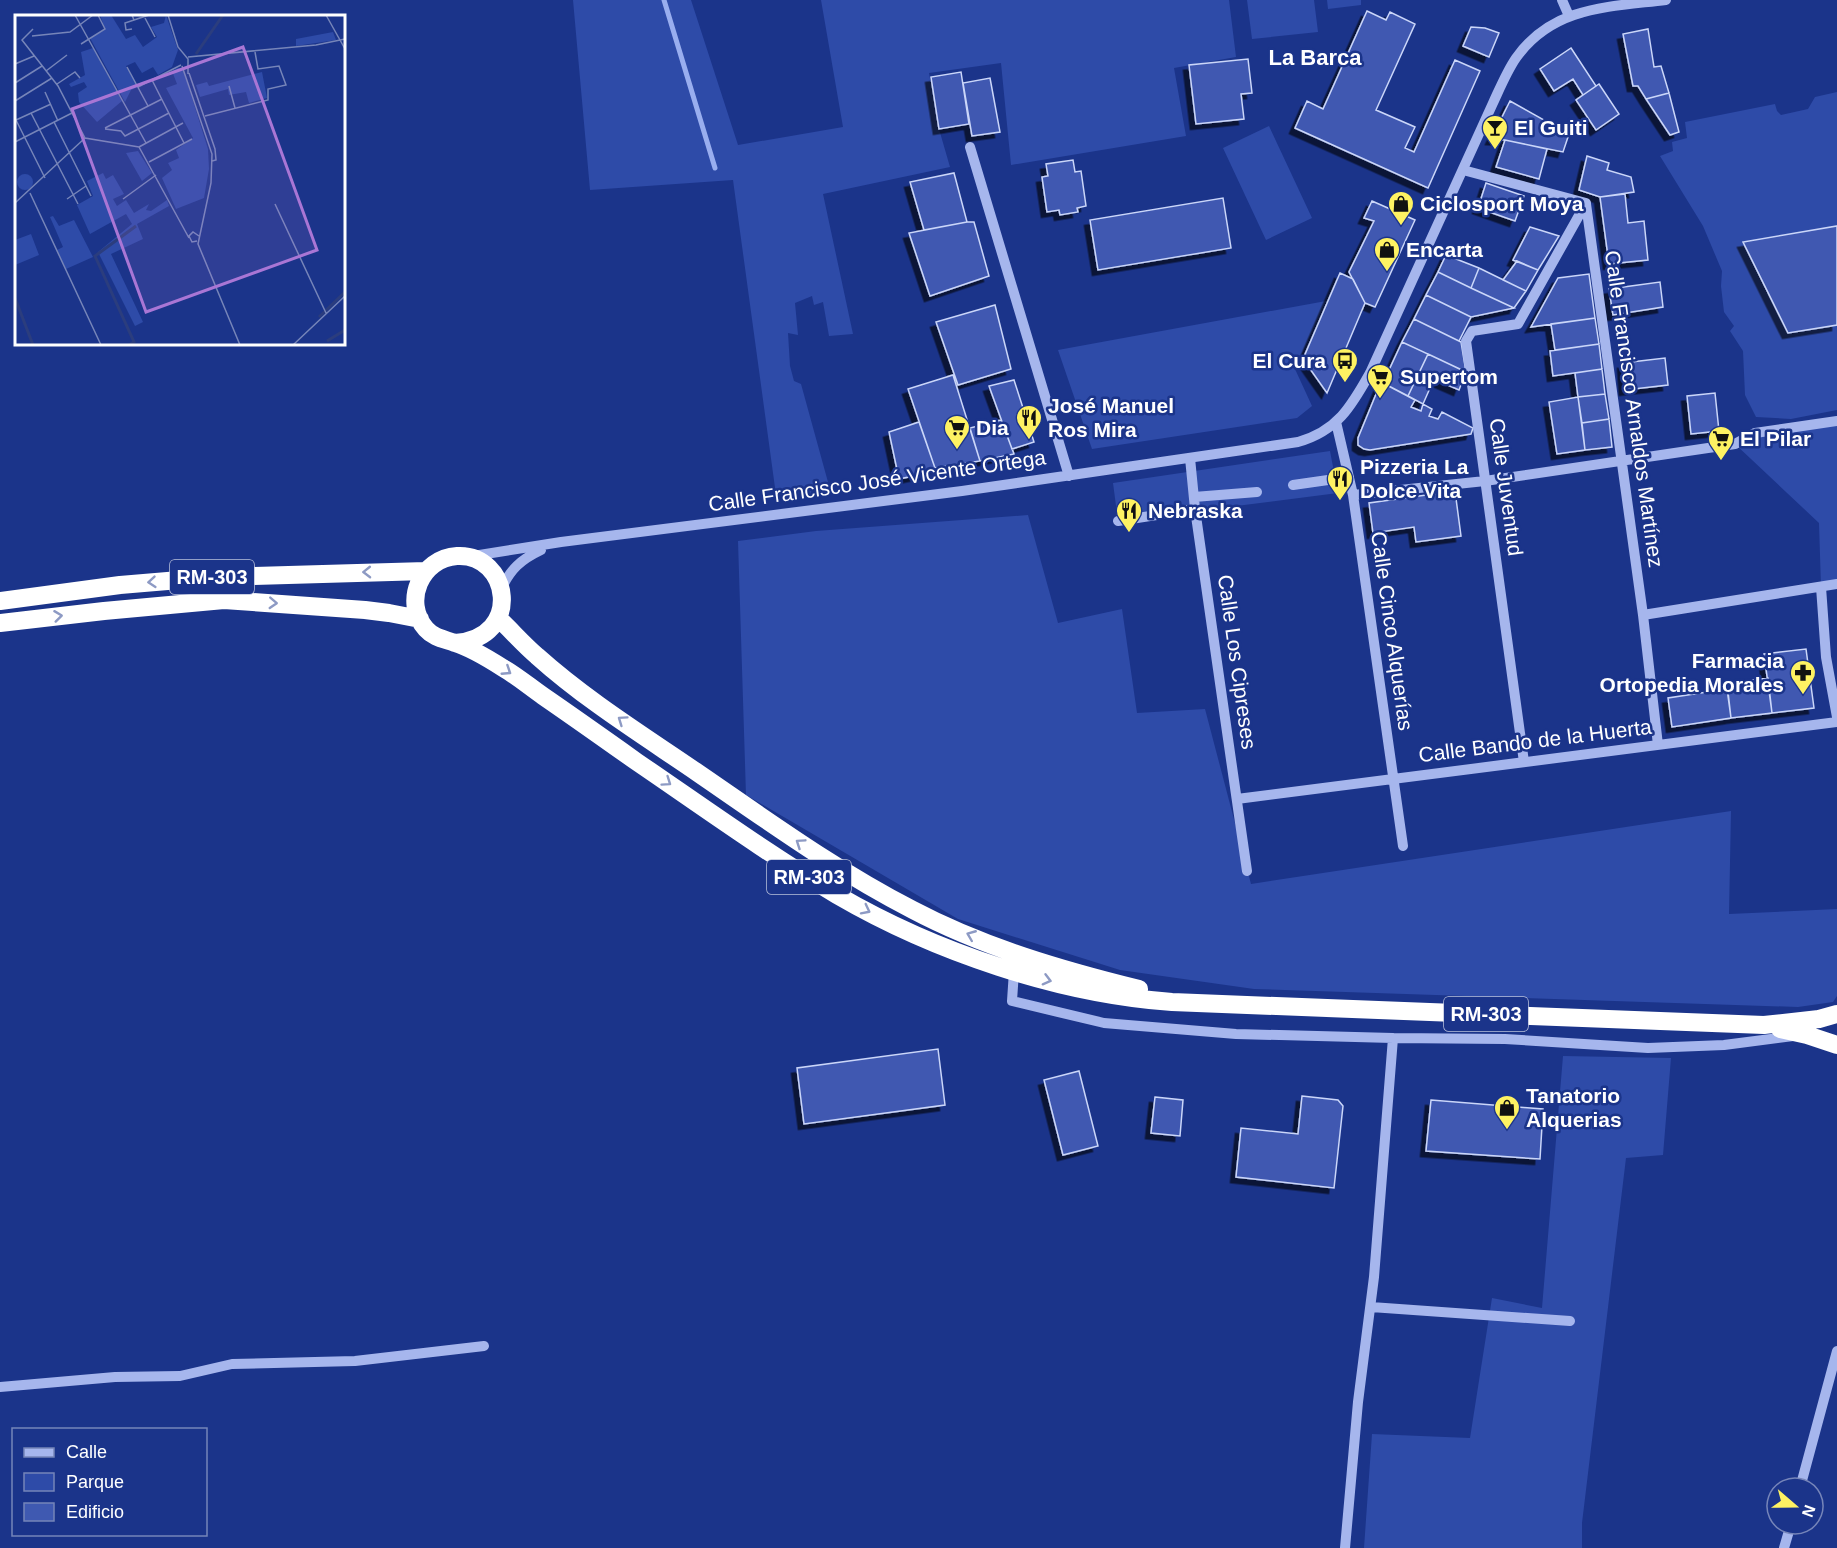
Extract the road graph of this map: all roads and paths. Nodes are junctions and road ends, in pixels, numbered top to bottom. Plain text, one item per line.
1 (1562, 0) edge
2 (1666, 0) edge
3 (1569, 16) junction
4 (970, 147) dead end
5 (1463, 170) junction
6 (1586, 203) junction
7 (1837, 421) edge
8 (1336, 422) junction
9 (1190, 458) junction
10 (1621, 461) junction
11 (1069, 476) junction
12 (1349, 477) junction
13 (1485, 481) junction
14 (1293, 484) dead end
15 (1257, 492) dead end
16 (1353, 495) junction
17 (1194, 497) junction
18 (1195, 509) junction
19 (1118, 521) dead end
20 (561, 542) junction
21 (468, 557) junction
22 (426, 571) junction
23 (1837, 584) edge
24 (1821, 587) junction
25 (501, 589) junction
26 (0, 601) edge
27 (1642, 615) junction
28 (498, 618) junction
29 (420, 619) junction
30 (0, 623) edge
31 (455, 643) junction
32 (1837, 717) edge
33 (1837, 722) edge
34 (1659, 745) junction
35 (1524, 762) junction
36 (1393, 779) junction
37 (1237, 799) junction
38 (1403, 846) dead end
39 (1247, 871) dead end
40 (1014, 971) junction
41 (1209, 1003) junction
42 (1837, 1014) edge
43 (1764, 1025) junction
44 (1807, 1035) junction
45 (1394, 1038) junction
46 (1837, 1045) edge
47 (1371, 1307) junction
48 (1570, 1321) dead end
49 (484, 1346) dead end
50 (1837, 1351) edge
51 (0, 1387) edge
52 (1803, 1476) edge
53 (1345, 1548) edge

1 - 3 street
2 - 3 street, Calle Francisco José Vicente Ortega
3 - 5 street, Calle Francisco José Vicente Ortega
4 - 11 street
5 - 6 street
5 - 8 street, Calle Francisco José Vicente Ortega
6 - 10 street, Calle Francisco Arnaldos Martínez
6 - 13 street, Calle Juventud
7 - 10 street
8 - 9 street, Calle Francisco José Vicente Ortega
8 - 12 street, Calle Cinco Alquerías
9 - 11 street, Calle Francisco José Vicente Ortega
9 - 17 street, Calle Los Cipreses
10 - 13 street
10 - 27 street, Calle Francisco Arnaldos Martínez
11 - 20 street, Calle Francisco José Vicente Ortega
12 - 14 street
12 - 16 street, Calle Cinco Alquerías
13 - 16 street
13 - 35 street, Calle Juventud
15 - 17 street
16 - 36 street, Calle Cinco Alquerías
17 - 18 street, Calle Los Cipreses
18 - 19 street
18 - 37 street, Calle Los Cipreses
20 - 21 street
20 - 25 street
21 - 22 highway, RM-303
21 - 25 highway
22 -> 26 highway, RM-303
22 - 29 highway
23 - 24 street
24 - 27 street
24 - 32 street
25 - 28 highway
27 - 34 street, Calle Francisco Arnaldos Martínez
28 - 31 highway
41 -> 28 highway, RM-303
30 -> 29 highway, RM-303
29 - 31 highway, RM-303
31 -> 40 highway, RM-303
33 - 34 street, Calle Bando de la Huerta
34 - 35 street, Calle Bando de la Huerta
35 - 36 street, Calle Bando de la Huerta
36 - 37 street, Calle Bando de la Huerta
36 - 38 street, Calle Cinco Alquerías
37 - 39 street, Calle Los Cipreses
40 -> 41 highway, RM-303
40 - 45 street
41 - 43 highway, RM-303
42 - 43 highway, RM-303
43 - 44 highway, RM-303
44 - 45 street
44 - 46 highway, RM-303
45 - 47 street
47 - 48 street
47 - 53 street
49 - 51 street
50 - 52 street

